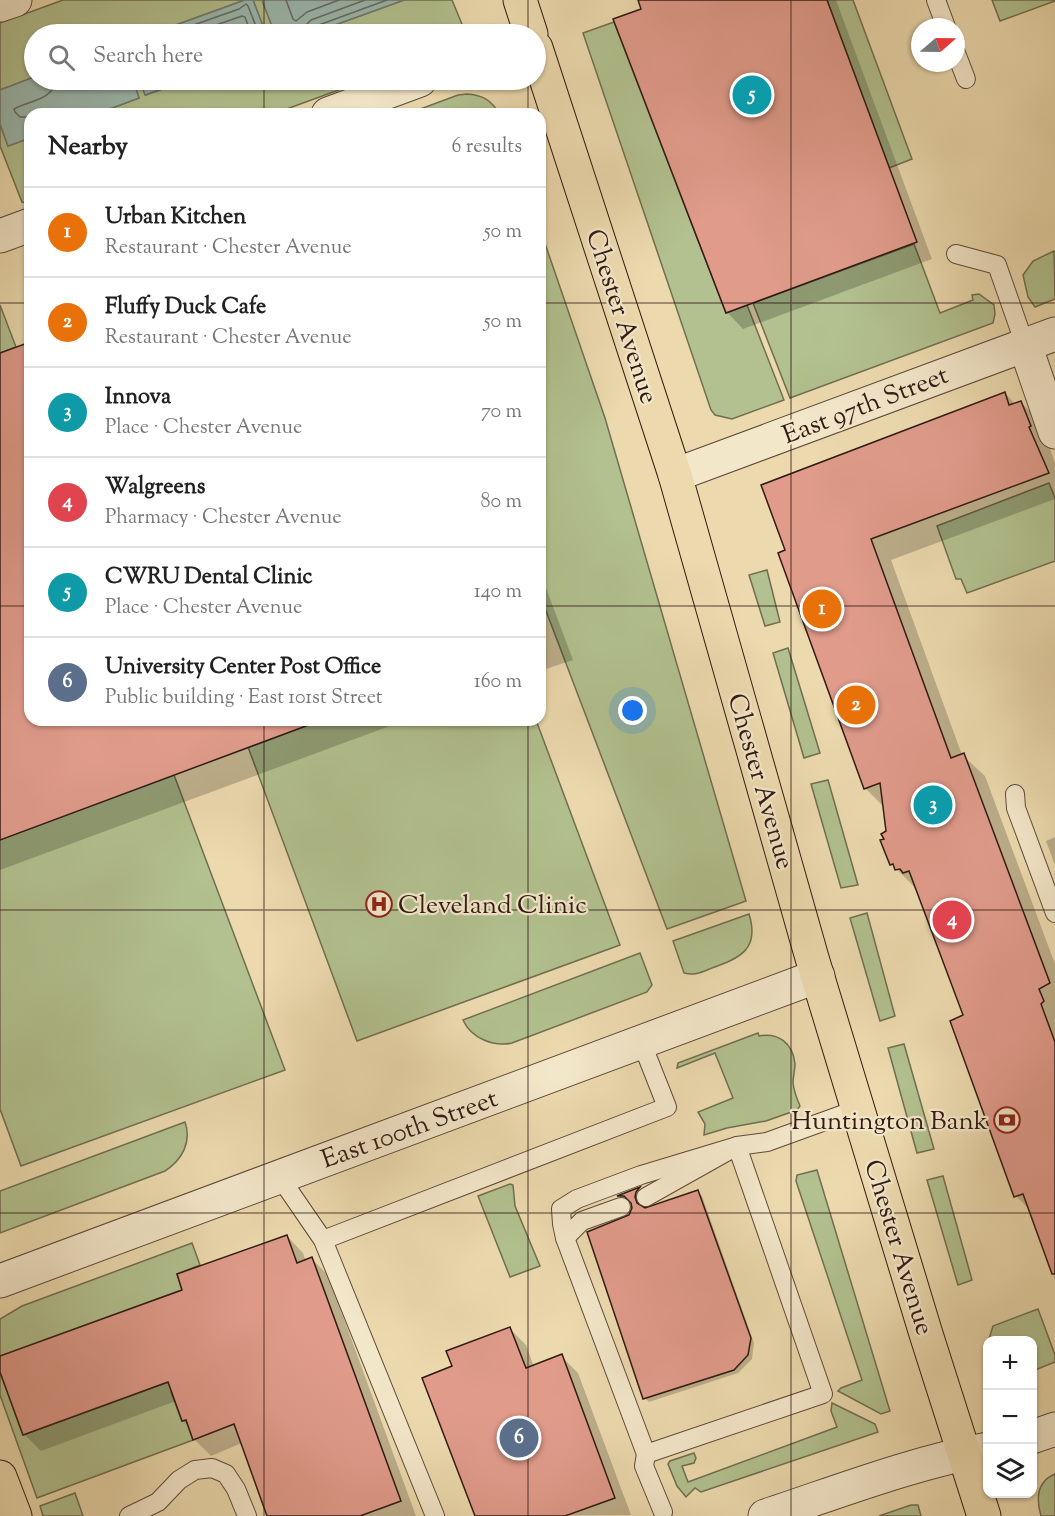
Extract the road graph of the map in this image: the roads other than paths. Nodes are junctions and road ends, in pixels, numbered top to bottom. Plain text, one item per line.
1 (15, 0) edge
2 (520, 0) edge
3 (936, 0) edge
4 (0, 5) edge
5 (943, 18) edge
6 (528, 24) edge
7 (963, 72) edge
8 (546, 79) edge
9 (966, 79) dead end
10 (393, 90) edge
11 (344, 108) edge
12 (956, 254) dead end
13 (1055, 334) edge
14 (1025, 345) junction
15 (1055, 432) edge
16 (675, 475) junction
17 (1015, 794) dead end
18 (1055, 913) edge
19 (818, 976) junction
20 (641, 1041) junction
21 (858, 1109) junction
22 (737, 1146) junction
23 (279, 1176) junction
24 (646, 1197) dead end
25 (621, 1207) dead end
26 (565, 1238) junction
27 (323, 1240) junction
28 (0, 1281) edge
29 (1055, 1429) edge
30 (1037, 1435) edge
31 (975, 1451) edge
32 (646, 1454) junction
33 (0, 1477) edge
34 (663, 1512) dead end
35 (15, 1516) edge
36 (129, 1516) edge
37 (247, 1516) edge
38 (435, 1516) edge
39 (765, 1516) edge
40 (984, 1516) edge

1 - 4 street
2 - 6 main road
3 - 5 lane
7 - 9 lane
8 - 16 main road, Chester Avenue
10 - 11 street
12 - 14 lane
13 - 14 street, East 97th Street
14 - 15 street
14 - 16 street, East 97th Street
16 - 19 main road, Chester Avenue
17 - 18 lane
19 - 20 street, East 100th Street
19 - 21 main road, Chester Avenue
20 - 23 street, East 100th Street
20 - 27 lane
21 - 22 lane
21 - 31 main road, Chester Avenue
22 - 24 lane
22 - 26 lane
22 - 32 lane
23 - 27 lane
23 - 28 street, East 100th Street
25 - 26 lane
26 - 32 lane
27 - 38 lane
29 - 30 street
31 - 39 street
31 - 40 main road, Chester Avenue
32 - 34 lane
33 - 35 main road
36 - 37 lane

